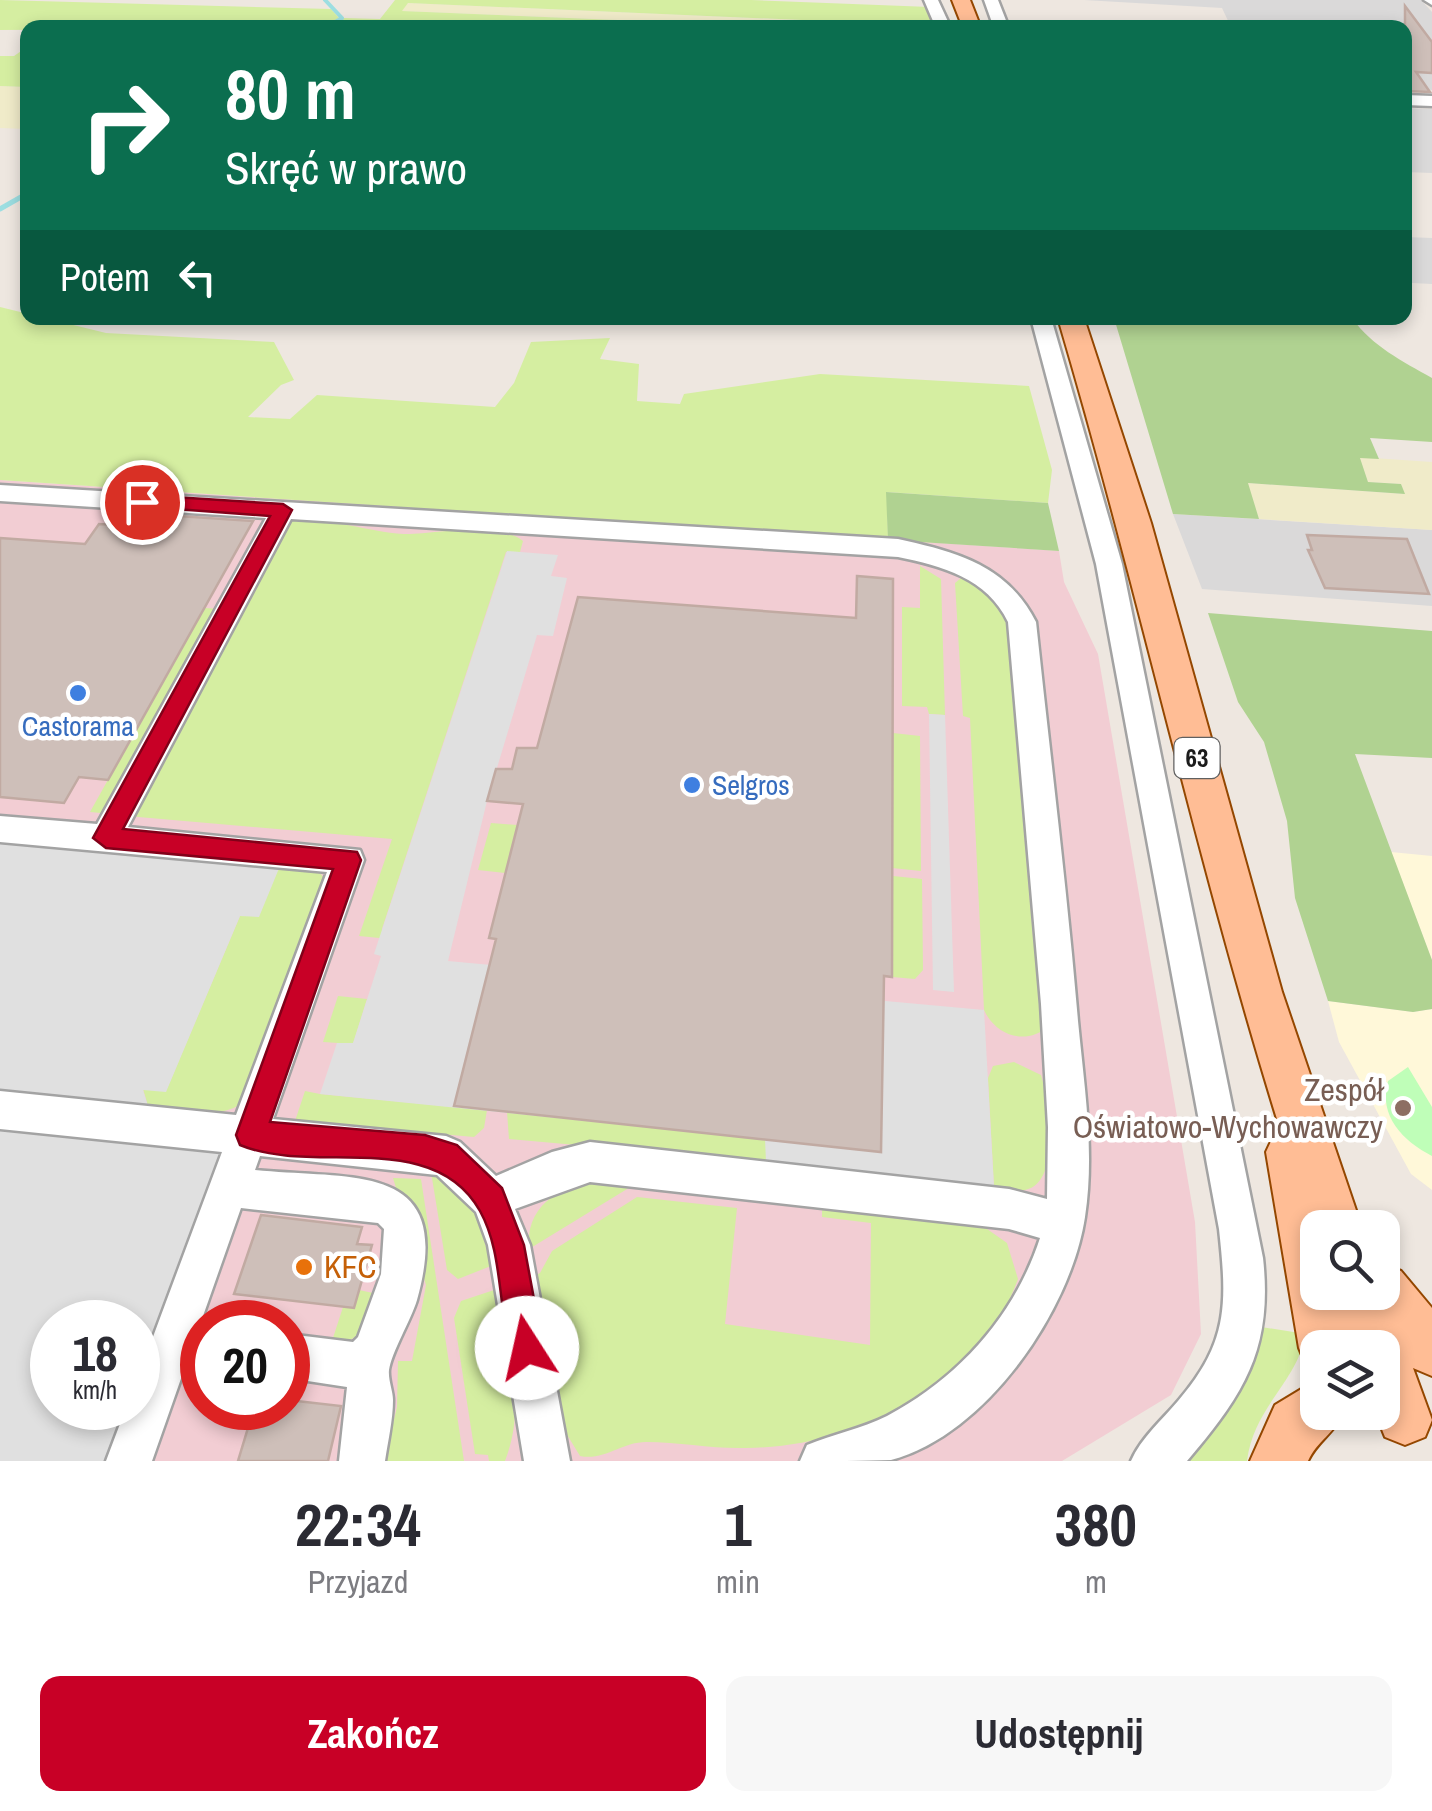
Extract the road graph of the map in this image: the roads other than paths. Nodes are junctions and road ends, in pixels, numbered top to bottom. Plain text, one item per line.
1 (1042, 325) edge
2 (1073, 325) edge
3 (0, 493) edge
4 (283, 510) junction
5 (0, 829) edge
6 (106, 838) junction
7 (1260, 992) junction
8 (0, 1110) edge
9 (251, 1135) junction
10 (231, 1187) junction
11 (491, 1199) junction
12 (1302, 1210) edge
13 (1331, 1210) edge
14 (1063, 1224) junction
15 (200, 1300) edge
16 (1399, 1310) edge
17 (1432, 1348) edge
18 (180, 1359) edge
19 (310, 1359) edge
20 (366, 1360) junction
21 (1300, 1421) edge
22 (129, 1461) edge
23 (362, 1461) edge
24 (546, 1461) edge
25 (824, 1461) edge
26 (1154, 1461) edge
27 (1279, 1461) edge

1 - 26 street
2 - 7 main road, 63
3 - 4 street
4 - 6 street
4 - 14 street
5 - 6 street
6 - 9 street
7 - 12 main road, 63
7 - 13 main road, 63
8 - 9 street
9 - 10 street
9 - 11 street
10 - 15 street
10 - 20 street
11 - 14 street
11 - 24 street
14 - 25 street
16 - 17 main road
18 - 22 street
19 - 20 street
20 - 23 street
21 - 27 main road

